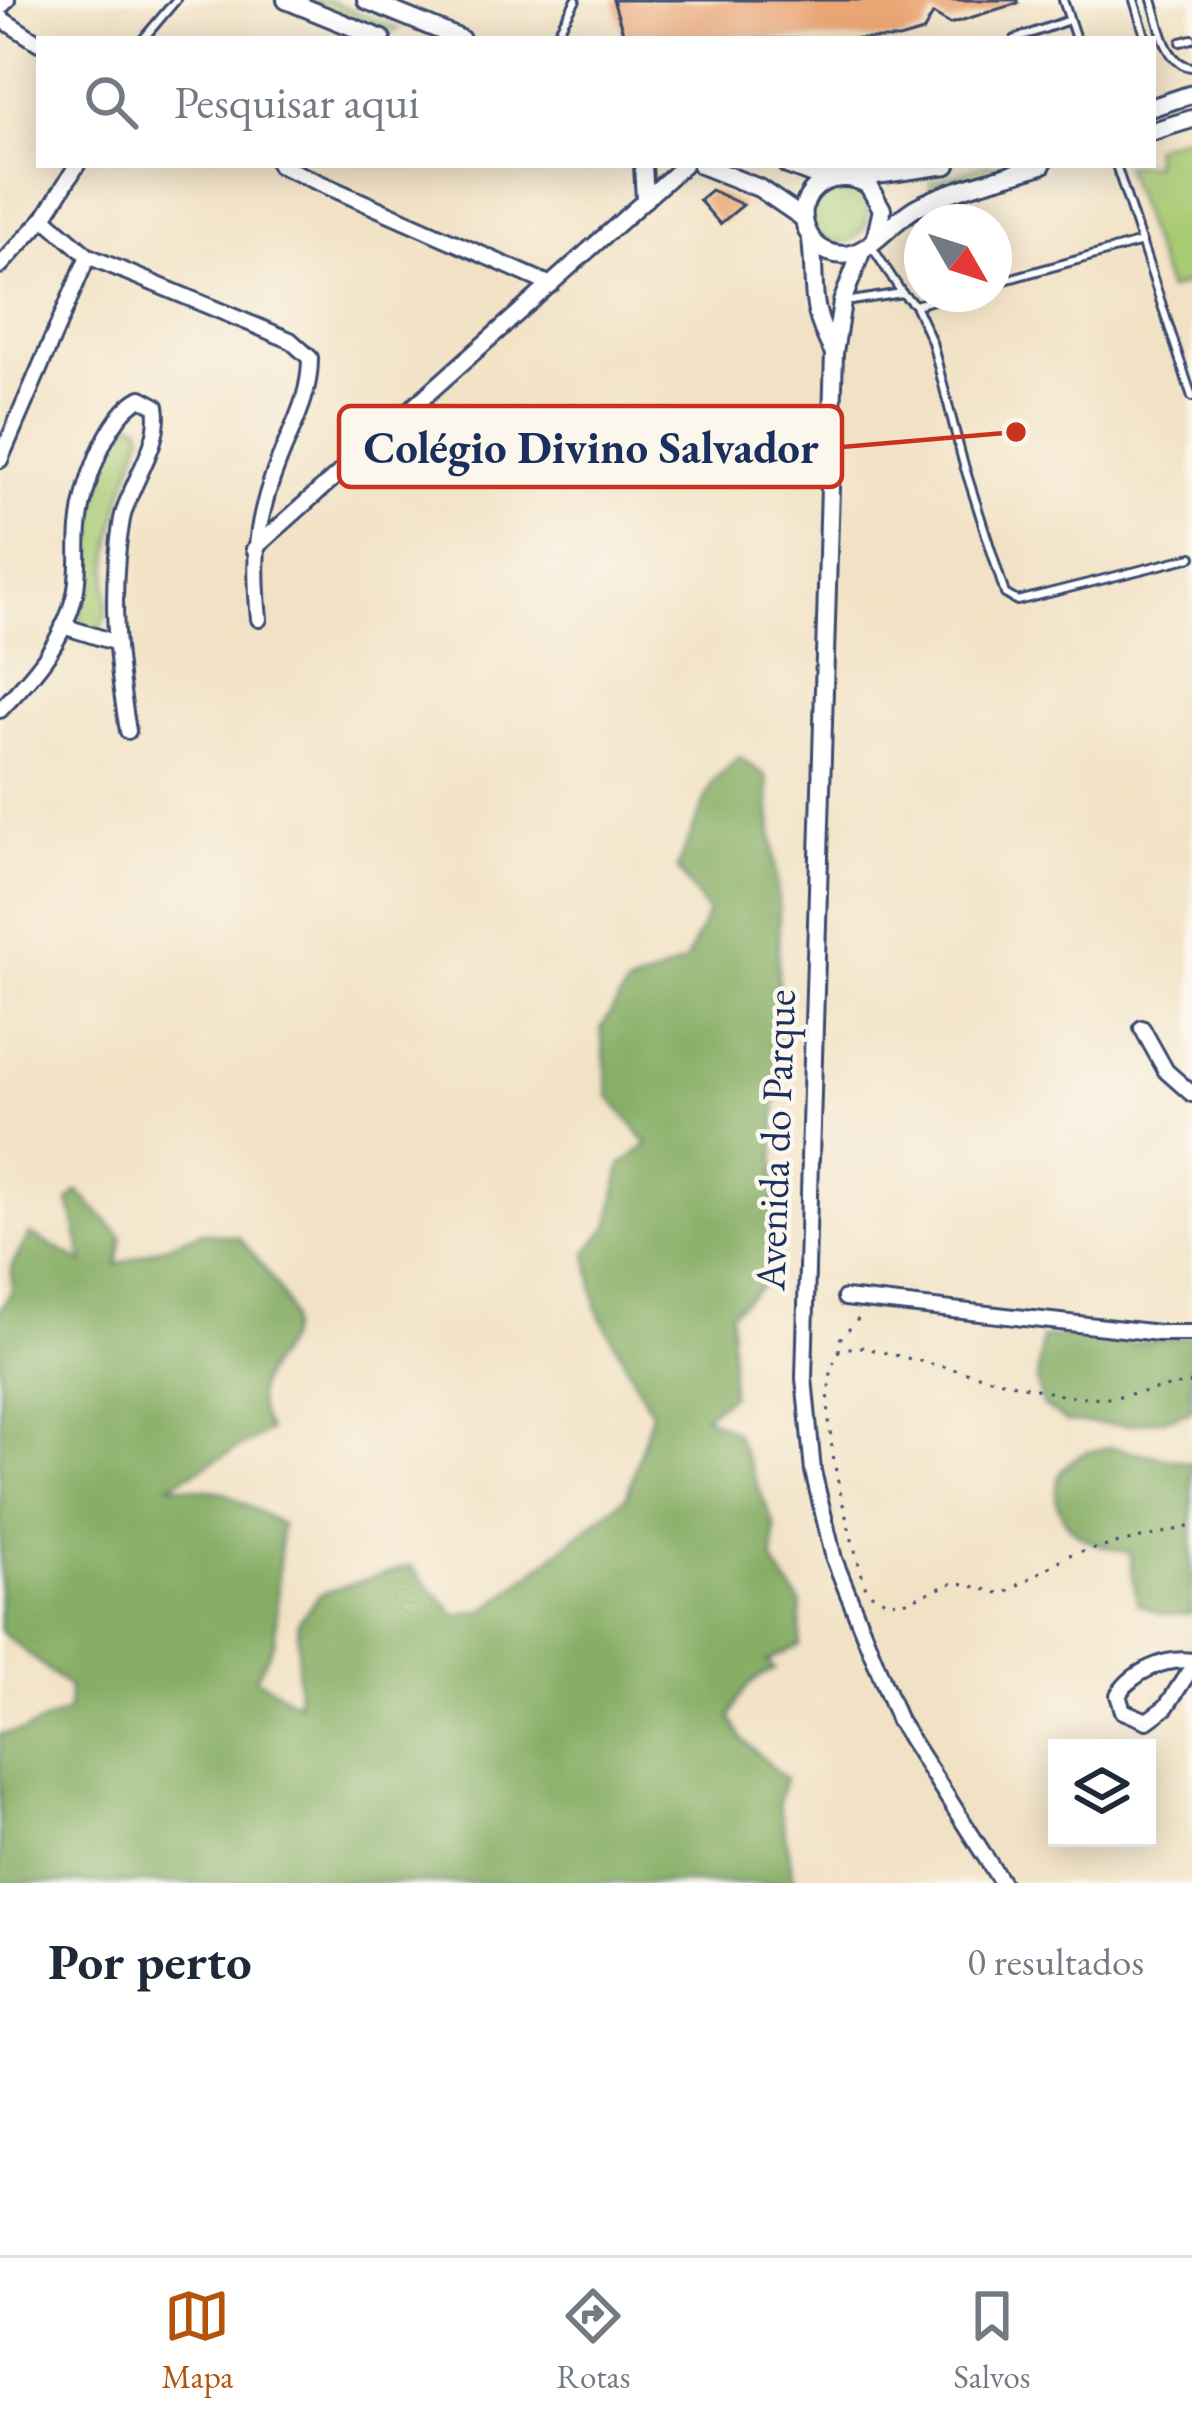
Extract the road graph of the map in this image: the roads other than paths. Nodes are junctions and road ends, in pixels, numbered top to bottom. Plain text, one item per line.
1 (7, 0) edge
2 (176, 0) edge
3 (286, 0) edge
4 (366, 0) edge
5 (576, 0) edge
6 (1063, 0) edge
7 (1135, 0) edge
8 (1152, 0) edge
9 (0, 8) edge
10 (0, 18) edge
11 (415, 20) junction
12 (1070, 20) junction
13 (146, 36) edge
14 (374, 36) edge
15 (394, 36) edge
16 (453, 36) edge
17 (556, 36) edge
18 (1024, 36) edge
19 (1075, 36) edge
20 (1145, 36) edge
21 (1192, 39) edge
22 (36, 42) edge
23 (1181, 42) dead end
24 (1192, 68) edge
25 (1192, 94) edge
26 (1156, 106) edge
27 (1192, 118) edge
28 (1156, 130) edge
29 (75, 168) edge
30 (285, 168) edge
31 (643, 168) edge
32 (681, 168) edge
33 (708, 168) edge
34 (795, 168) edge
35 (926, 168) edge
36 (1032, 168) edge
37 (1117, 168) edge
38 (855, 178) junction
39 (826, 180) junction
40 (645, 199) junction
41 (44, 218) junction
42 (803, 218) junction
43 (811, 239) junction
44 (1142, 242) junction
45 (869, 243) junction
46 (88, 256) junction
47 (0, 266) edge
48 (1012, 278) edge
49 (551, 285) junction
50 (902, 293) joint
51 (842, 302) junction
52 (918, 312) edge
53 (834, 353) junction
54 (1192, 397) edge
55 (0, 460) edge
56 (254, 550) junction
57 (1192, 557) edge
58 (260, 619) dead end
59 (63, 626) junction
60 (114, 642) junction
61 (0, 710) edge
62 (128, 731) dead end
63 (1142, 1028) dead end
64 (1192, 1094) edge
65 (809, 1159) joint
66 (845, 1298) dead end
67 (1192, 1333) edge
68 (1192, 1664) edge
69 (1002, 1883) edge

1 - 9 street
2 - 13 lane
3 - 14 street
4 - 11 street
5 - 17 lane
6 - 12 lane
7 - 20 lane
8 - 24 lane
10 - 22 street
11 - 15 street
11 - 16 street
12 - 18 lane
12 - 19 lane
21 - 23 lane
25 - 26 street
27 - 28 street
29 - 41 street
30 - 49 street
31 - 40 street
32 - 40 street
33 - 42 street
34 - 39 street
35 - 38 street
36 - 45 street
37 - 44 lane
38 - 39 street
38 - 45 street
39 - 42 street
40 - 49 street
41 - 46 street
41 - 47 street
42 - 43 street
43 - 45 street
43 - 53 street, Avenida do Parque
44 - 48 lane
44 - 54 lane
45 - 50 lane
45 - 51 street, Avenida do Parque
46 - 55 street
46 - 56 street
49 - 56 street
50 - 51 lane
51 - 53 street, Avenida do Parque
52 - 57 lane
53 - 65 street, Avenida do Parque
56 - 58 street
59 - 60 street
59 - 60 street
59 - 61 street
60 - 62 street
63 - 64 street
65 - 69 street, Avenida do Parque
66 - 67 street
68 - 68 street

